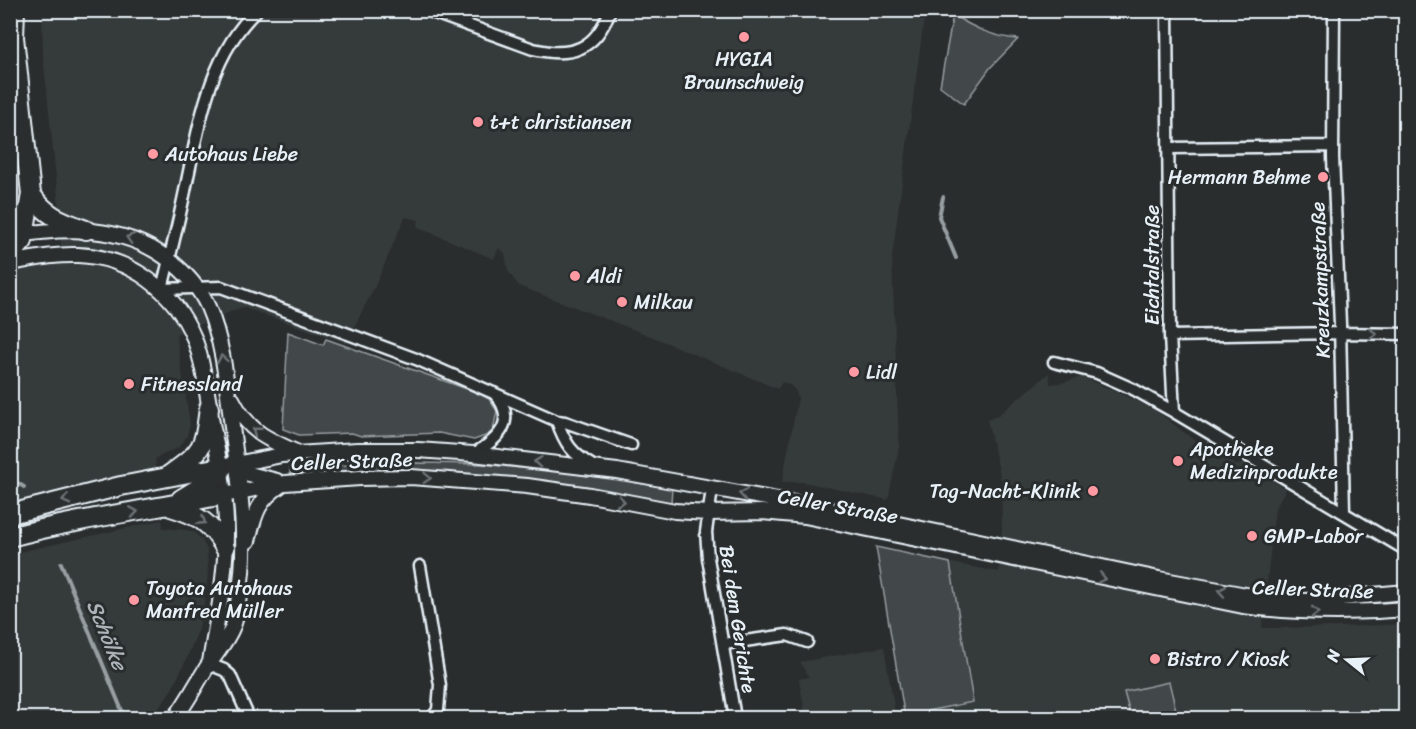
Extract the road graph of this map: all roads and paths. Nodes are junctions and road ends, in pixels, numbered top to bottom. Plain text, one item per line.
1 (15, 10) edge
2 (257, 10) edge
3 (426, 10) edge
4 (610, 10) edge
5 (1167, 10) edge
6 (1334, 10) edge
7 (1333, 146) junction
8 (1169, 148) junction
9 (31, 194) junction
10 (86, 230) junction
11 (18, 235) edge
12 (10, 256) edge
13 (169, 260) junction
14 (10, 263) edge
15 (197, 287) junction
16 (162, 290) junction
17 (1341, 333) junction
18 (1406, 334) edge
19 (1170, 336) junction
20 (1054, 362) dead end
21 (227, 391) junction
22 (492, 391) junction
23 (209, 408) junction
24 (1174, 412) junction
25 (557, 421) junction
26 (631, 445) dead end
27 (300, 454) junction
28 (473, 454) junction
29 (226, 467) junction
30 (596, 468) junction
31 (252, 475) junction
32 (165, 477) junction
33 (285, 483) junction
34 (712, 489) junction
35 (234, 493) junction
36 (169, 506) junction
37 (1344, 512) junction
38 (708, 513) junction
39 (10, 514) edge
40 (10, 537) edge
41 (225, 548) junction
42 (1406, 550) edge
43 (244, 554) junction
44 (420, 566) dead end
45 (1406, 592) edge
46 (1406, 609) edge
47 (807, 642) dead end
48 (724, 644) junction
49 (209, 664) junction
50 (175, 718) edge
51 (249, 718) edge
52 (432, 718) edge
53 (735, 718) edge

1 - 9 highway
2 - 13 street
3 - 4 street
5 - 8 street, Eichtalstraße
6 - 7 street, Kreuzkampstraße
7 - 8 street
7 - 17 street, Kreuzkampstraße
8 - 19 street, Eichtalstraße
9 - 10 highway
9 - 11 highway
10 - 11 main road
13 -> 10 main road
11 - 12 highway
13 - 15 main road
13 - 16 street
14 - 16 main road
15 - 16 street
21 -> 15 main road
15 - 22 street
16 - 23 main road
17 -> 18 street
17 - 19 street
17 - 37 street, Kreuzkampstraße
19 - 24 street, Eichtalstraße
20 - 24 street
27 -> 21 main road
21 - 29 main road
22 - 25 street
22 - 28 street
23 - 29 main road
23 - 32 highway
24 - 37 street
25 - 26 street
25 - 30 street, Celler Straße
27 - 28 main road, Celler Straße
27 - 29 main road, Celler Straße
27 - 31 main road
30 -> 28 main road, Celler Straße
29 - 31 main road
29 - 32 highway
29 - 35 highway
29 - 35 main road
29 - 36 highway
30 - 34 main road, Celler Straße
31 - 33 main road
31 - 35 main road
32 -> 39 highway
33 - 35 main road, Celler Straße
33 -> 38 main road, Celler Straße
33 - 43 main road
34 - 38 street, Bei dem Gerichte
45 -> 34 main road, Celler Straße
35 - 36 highway
35 - 41 main road
35 - 43 main road
40 -> 36 highway
36 -> 41 highway
37 - 42 street
38 -> 46 main road, Celler Straße
38 - 48 street, Bei dem Gerichte
41 - 49 main road
43 - 49 main road
44 - 52 street
47 - 48 street
48 - 53 street, Bei dem Gerichte
49 - 50 main road
49 - 51 street

